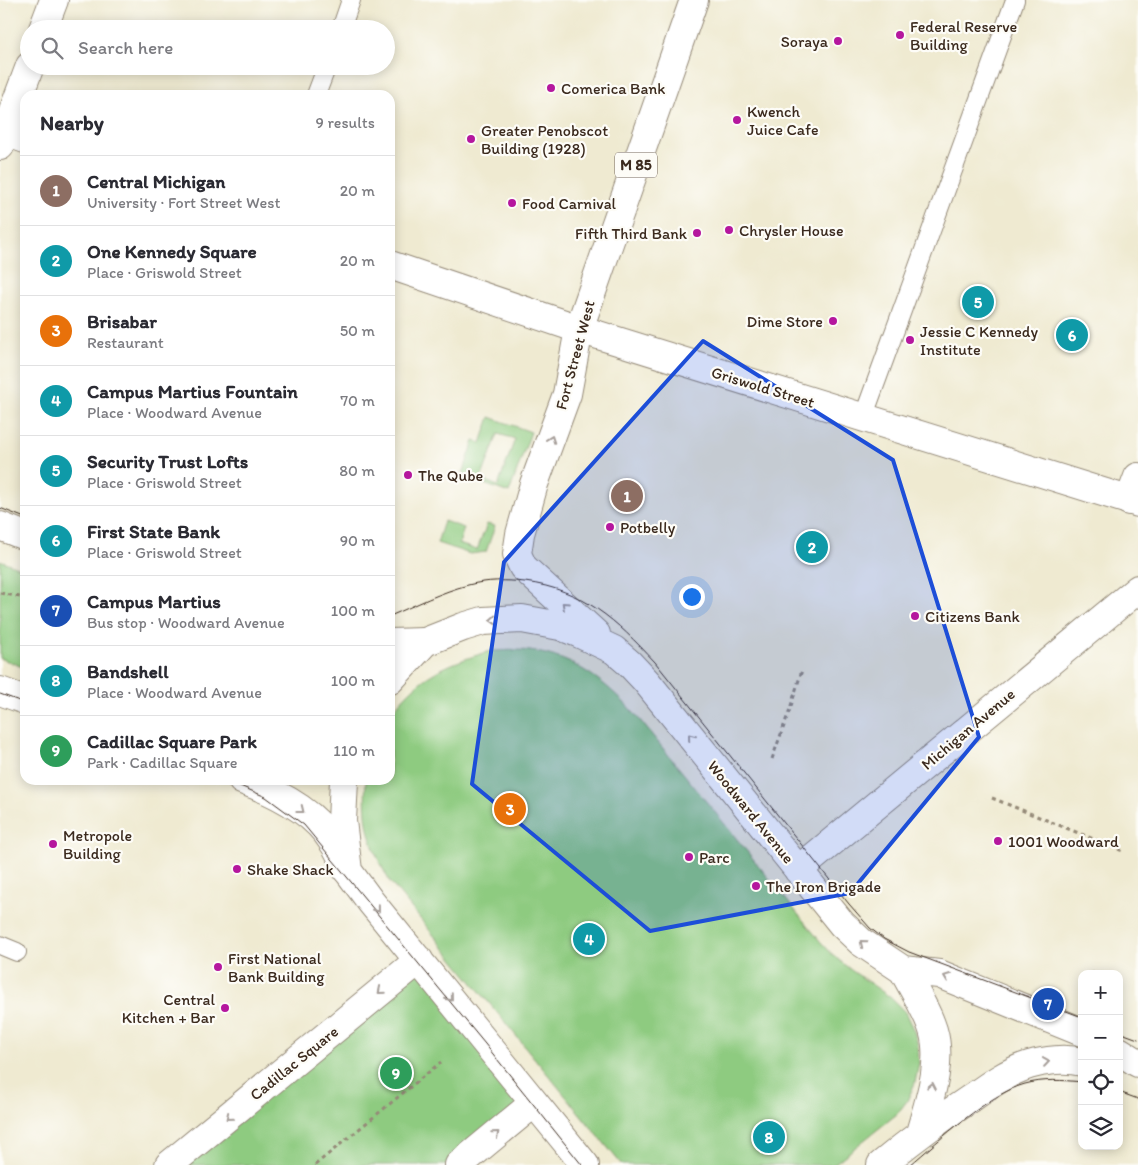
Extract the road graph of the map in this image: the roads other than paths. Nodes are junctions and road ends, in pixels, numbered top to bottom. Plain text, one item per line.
1 (54, 0) edge
2 (351, 0) edge
3 (694, 0) edge
4 (1015, 0) edge
5 (46, 20) edge
6 (343, 20) edge
7 (27, 75) edge
8 (324, 75) edge
9 (23, 90) edge
10 (318, 90) edge
11 (20, 98) edge
12 (8, 137) edge
13 (395, 267) edge
14 (579, 329) junction
15 (863, 418) junction
16 (1135, 493) edge
17 (0, 526) edge
18 (20, 534) edge
19 (1138, 589) edge
20 (425, 642) junction
21 (395, 643) edge
22 (614, 650) junction
23 (395, 675) edge
24 (0, 691) edge
25 (20, 698) edge
26 (255, 785) edge
27 (344, 785) edge
28 (348, 870) junction
29 (798, 870) junction
30 (0, 945) edge
31 (17, 952) dead end
32 (419, 960) junction
33 (903, 970) junction
34 (1078, 1030) edge
35 (1123, 1054) edge
36 (1078, 1061) edge
37 (1138, 1063) edge
38 (1123, 1072) edge
39 (1138, 1075) edge
40 (534, 1103) junction
41 (920, 1133) junction
42 (169, 1165) edge
43 (459, 1165) edge
44 (585, 1165) edge
45 (881, 1165) edge

1 - 5 main road
2 - 6 lane
3 - 14 main road, Fort Street West / M 85
4 - 15 lane
7 - 9 main road
8 - 10 lane
11 - 12 main road
13 - 14 main road, Griswold Street
14 - 15 main road, Griswold Street
22 -> 14 main road, Fort Street West
15 - 16 main road, Griswold Street
17 - 18 main road
19 - 29 main road, Michigan Avenue
20 - 21 main road, Woodward Avenue
22 -> 20 main road, Woodward Avenue
20 - 23 main road, Woodward Avenue
29 -> 22 main road, Woodward Avenue
24 - 25 main road
26 -> 28 main road
27 - 28 main road
28 -> 32 main road
33 -> 29 main road, Woodward Avenue
30 - 31 lane
32 -> 40 main road
32 -> 42 main road, Cadillac Square
34 -> 33 main road, Woodward Avenue
41 -> 33 main road
35 - 37 main road
41 -> 36 main road
38 - 39 main road
43 -> 40 main road
40 - 44 main road
41 - 45 main road

